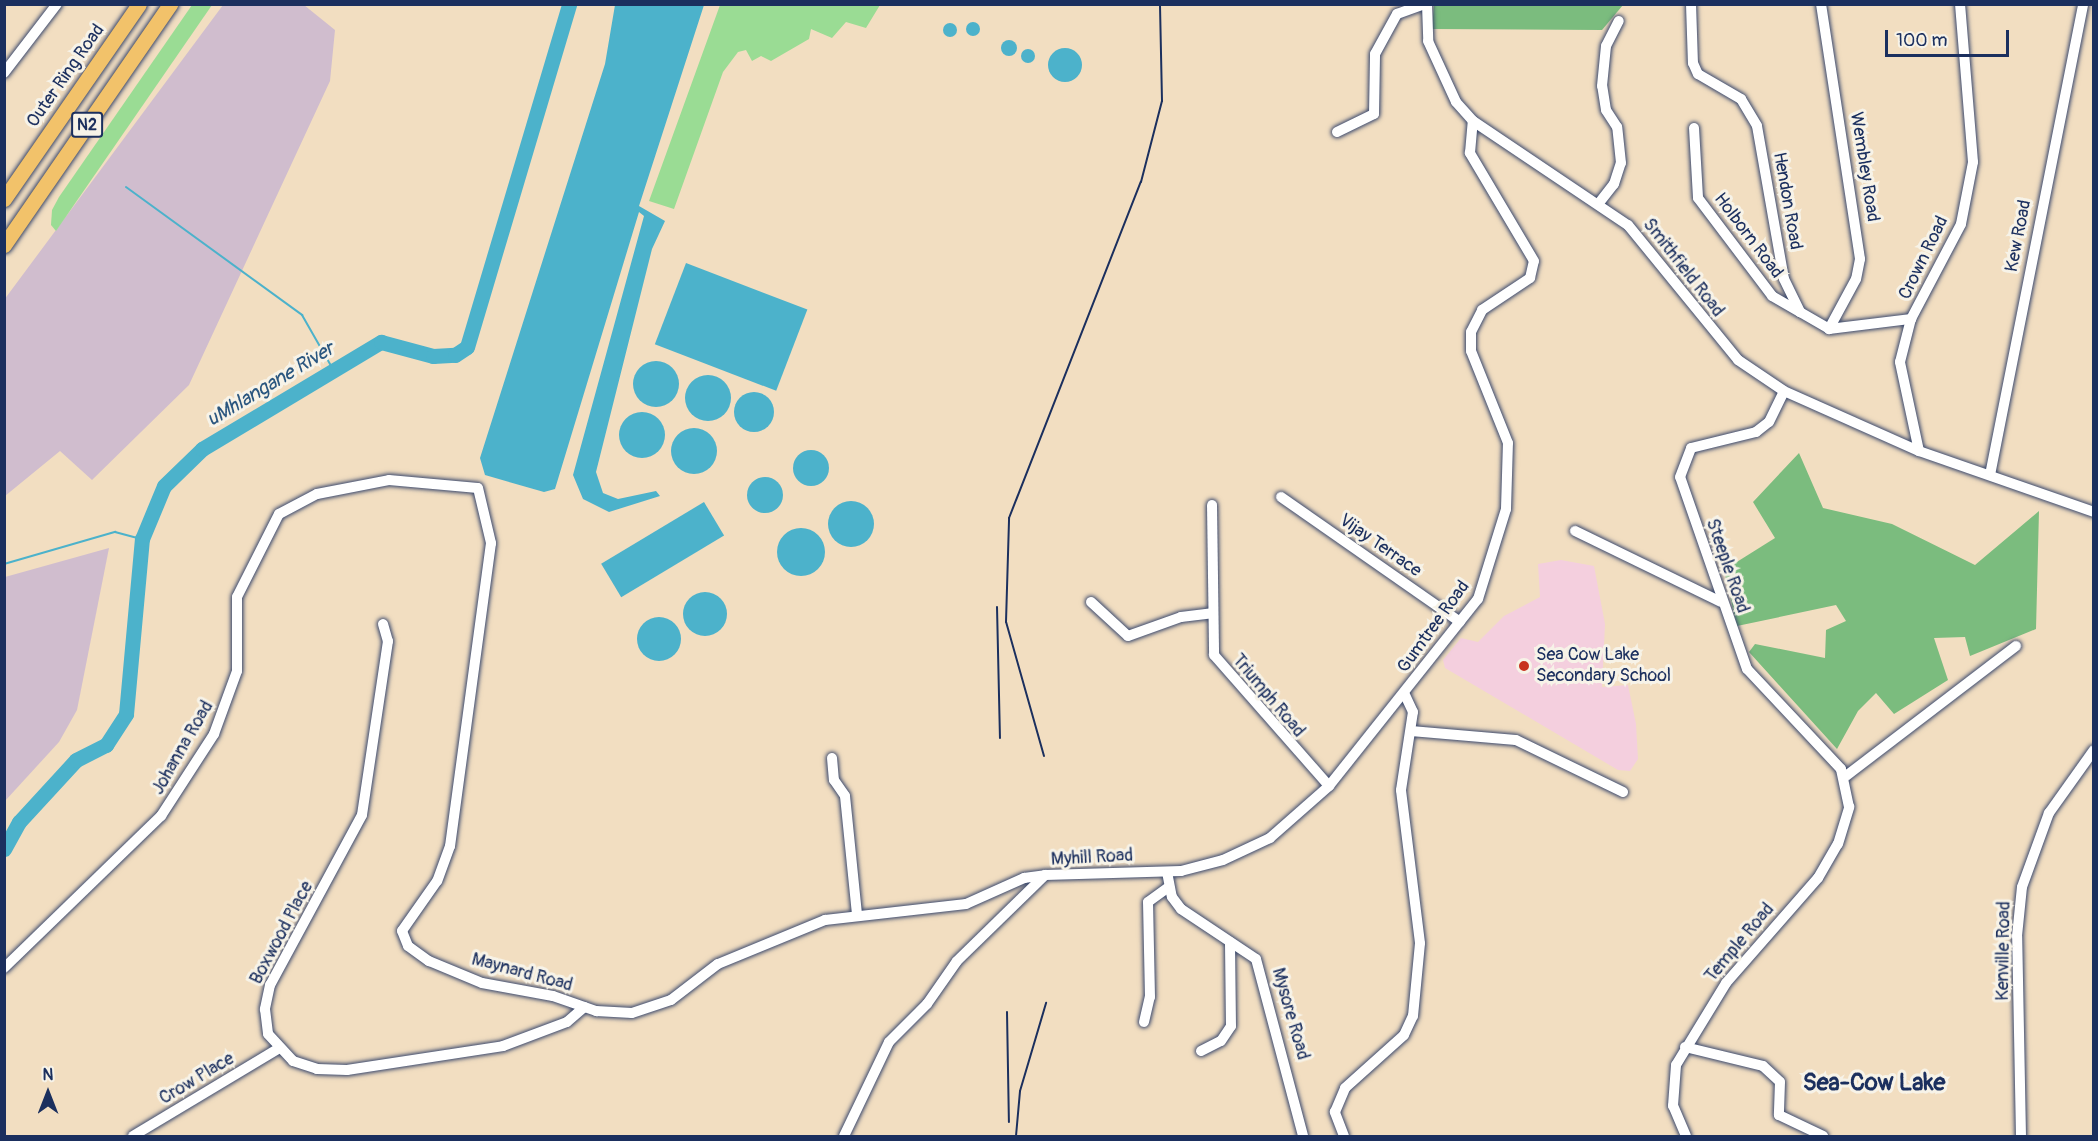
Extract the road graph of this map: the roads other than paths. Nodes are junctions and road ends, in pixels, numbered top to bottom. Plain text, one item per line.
1 (57, 4) edge
2 (140, 4) edge
3 (170, 4) edge
4 (1426, 4) edge
5 (1690, 4) edge
6 (1821, 4) edge
7 (1960, 4) edge
8 (2083, 4) edge
9 (1619, 21) dead end
10 (4, 73) edge
11 (1473, 121) junction
12 (1694, 128) dead end
13 (1337, 132) dead end
14 (4, 199) edge
15 (1599, 203) junction
16 (4, 245) edge
17 (1800, 312) junction
18 (1911, 320) junction
19 (1829, 329) junction
20 (1784, 391) junction
21 (1919, 451) junction
22 (1990, 475) junction
23 (478, 488) joint
24 (1281, 497) dead end
25 (1212, 505) dead end
26 (2094, 512) edge
27 (1575, 531) dead end
28 (1091, 602) dead end
29 (1722, 602) junction
30 (1212, 613) junction
31 (1460, 622) junction
32 (382, 624) dead end
33 (2016, 646) dead end
34 (1406, 695) junction
35 (1411, 730) junction
36 (2094, 750) edge
37 (832, 758) dead end
38 (1846, 776) junction
39 (1329, 786) junction
40 (1623, 792) dead end
41 (1167, 872) junction
42 (1045, 875) junction
43 (1169, 887) junction
44 (857, 914) junction
45 (1230, 942) junction
46 (4, 968) edge
47 (584, 1007) junction
48 (1144, 1022) dead end
49 (1685, 1047) junction
50 (278, 1049) junction
51 (1201, 1051) dead end
52 (133, 1137) edge
53 (844, 1137) edge
54 (1303, 1137) edge
55 (1344, 1137) edge
56 (1686, 1137) edge
57 (1823, 1137) edge
58 (2021, 1137) edge

1 - 10 street
2 - 14 highway, Outer Ring Road / N2
3 - 16 highway, N2
4 - 11 street, Smithfield Road
4 - 13 street
5 - 17 street, Hendon Road
6 - 19 street, Wembley Road
7 - 18 street, Crown Road
8 - 22 street, Kew Road
9 - 15 street
11 - 15 street, Smithfield Road
11 - 31 street, Gumtree Road
12 - 17 street, Holborn Road
15 - 20 street, Smithfield Road
17 - 19 street
18 - 19 street
18 - 21 street, Crown Road
20 - 21 street, Smithfield Road
20 - 29 street, Steeple Road
21 - 22 street, Smithfield Road
22 - 26 street
23 - 46 street, Johanna Road
23 - 47 street, Maynard Road
24 - 31 street, Vijay Terrace
25 - 30 street, Triumph Road
27 - 29 street
28 - 30 street
29 - 38 street, Steeple Road
30 - 39 street, Triumph Road
31 - 34 street, Gumtree Road
32 - 50 street, Boxwood Place
33 - 38 street
34 - 35 street, Gumtree Road
34 - 39 street, Myhill Road
35 - 40 street
35 - 55 street, Gumtree Road
36 - 58 street, Kenville Road
37 - 44 street
38 - 49 street, Temple Road
39 - 41 street, Myhill Road
41 - 42 street, Myhill Road
41 - 43 street, Mysore Road
42 - 44 street, Maynard Road
42 - 53 street, Myhill Road
43 - 45 street, Mysore Road
43 - 48 street
44 - 47 street, Maynard Road
45 - 51 street
45 - 54 street, Mysore Road
47 - 50 street
49 - 56 street, Temple Road
49 - 57 street
50 - 52 street, Crow Place

